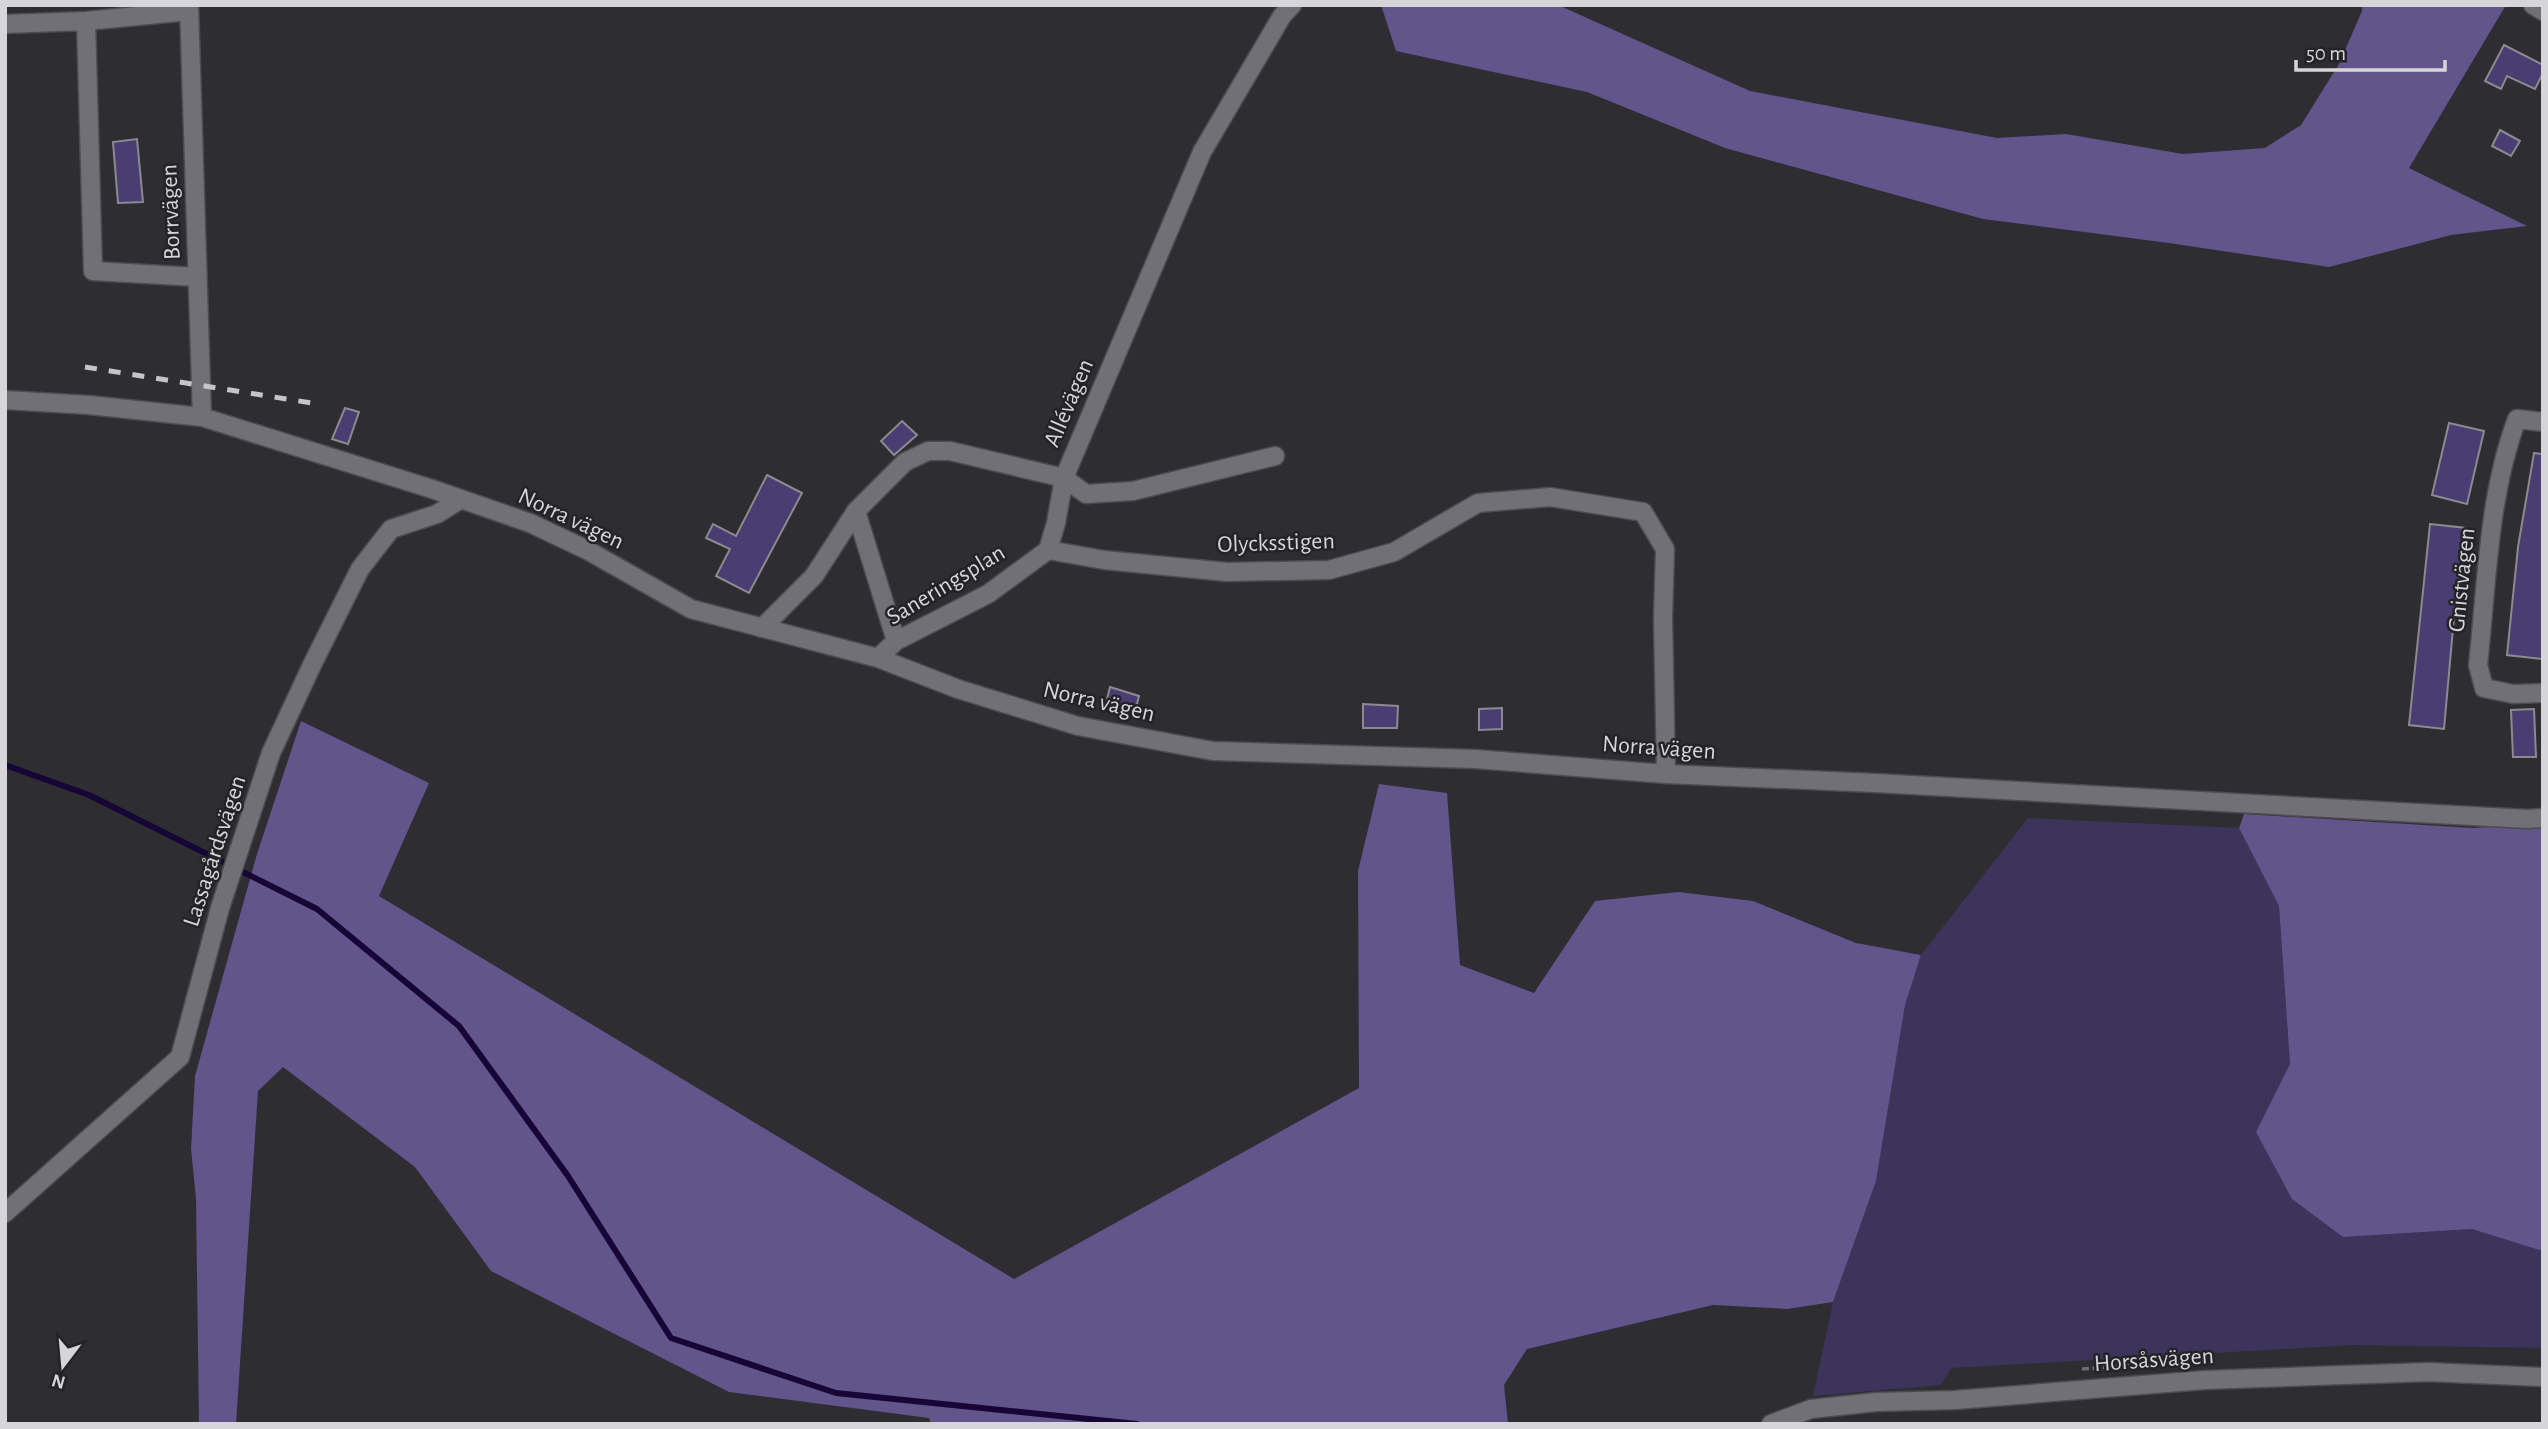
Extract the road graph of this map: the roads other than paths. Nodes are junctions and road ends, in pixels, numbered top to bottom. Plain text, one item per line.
1 (2533, 5) edge
2 (189, 8) edge
3 (1283, 9) edge
4 (2543, 11) edge
5 (86, 21) junction
6 (5, 24) edge
7 (197, 276) junction
8 (5, 400) edge
9 (202, 417) junction
10 (2543, 422) edge
11 (1275, 456) dead end
12 (1064, 478) junction
13 (461, 499) junction
14 (856, 511) junction
15 (1048, 550) junction
16 (762, 628) junction
17 (897, 641) junction
18 (878, 658) junction
19 (2543, 693) edge
20 (1666, 774) junction
21 (2543, 818) edge
22 (5, 1213) edge
23 (2543, 1377) edge
24 (1771, 1424) edge

1 - 4 street
2 - 5 street
2 - 7 street, Borrvägen
3 - 12 street, Allévägen
5 - 6 street
5 - 7 street
7 - 9 street, Borrvägen
8 - 9 street, Norra vägen
9 - 13 street, Norra vägen
10 - 19 street, Gnistvägen
11 - 12 street
12 - 14 street, Allévägen
12 - 15 street
13 - 16 street, Norra vägen
13 - 22 street, Lassagårdsvägen
14 - 16 street, Allévägen
14 - 17 street
15 - 17 street, Saneringsplan
15 - 20 street, Olycksstigen
16 - 18 street, Norra vägen
17 - 18 street, Saneringsplan
18 - 20 street, Norra vägen
20 - 21 street, Norra vägen
23 - 24 street, Horsåsvägen

